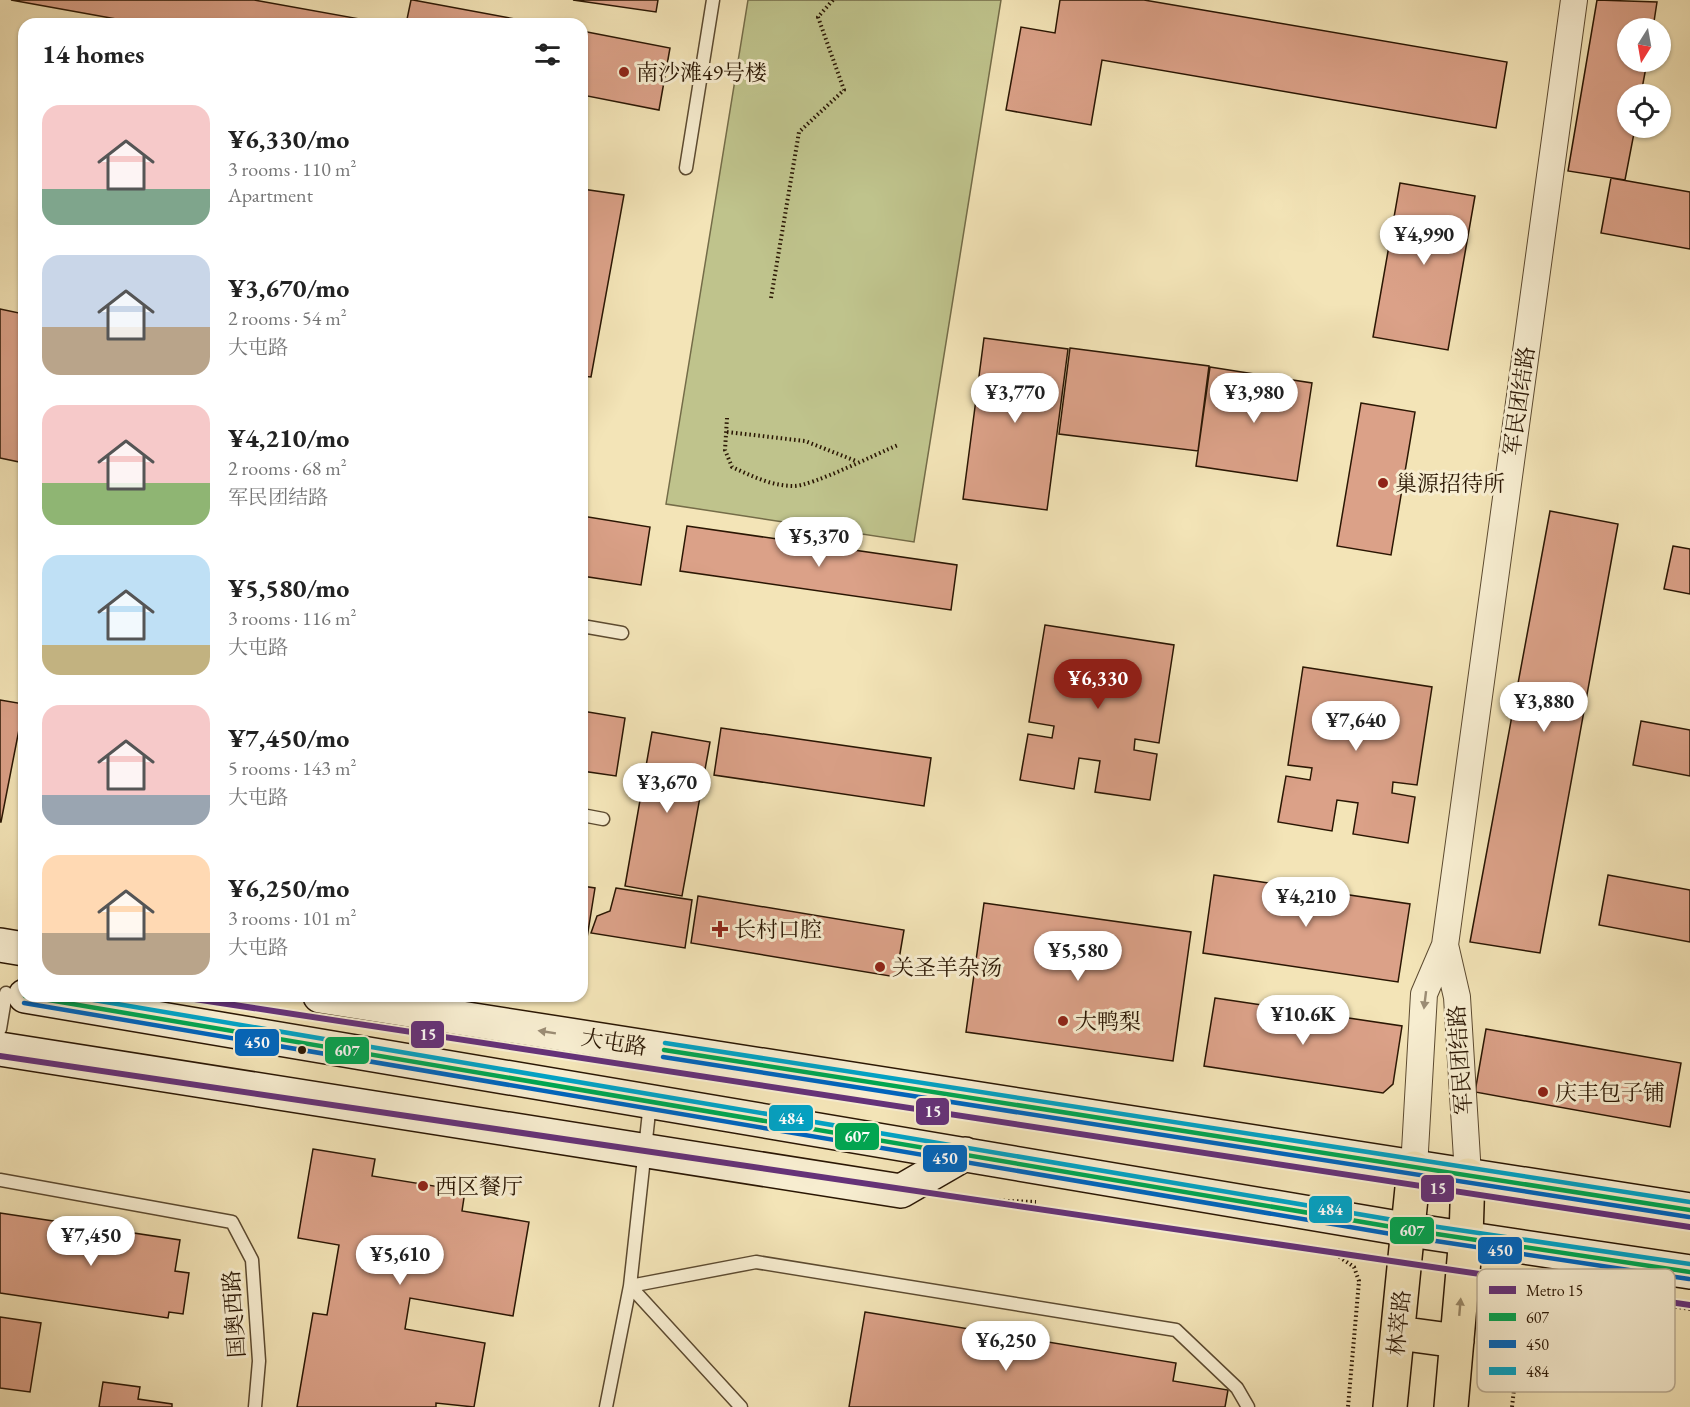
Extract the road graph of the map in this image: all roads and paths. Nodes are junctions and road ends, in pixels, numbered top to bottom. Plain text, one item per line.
1 (713, 0) edge
2 (833, 0) edge
3 (1575, 0) edge
4 (686, 168) dead end
5 (771, 298) dead end
6 (727, 418) dead end
7 (727, 432) junction
8 (898, 445) dead end
9 (857, 461) junction
10 (588, 627) edge
11 (622, 633) dead end
12 (588, 816) edge
13 (603, 819) dead end
14 (0, 945) edge
15 (1445, 945) junction
16 (18, 948) edge
17 (14, 994) edge
18 (62, 1002) edge
19 (372, 1002) edge
20 (0, 1029) edge
21 (0, 1049) edge
22 (651, 1101) junction
23 (645, 1151) junction
24 (965, 1154) junction
25 (1414, 1168) junction
26 (1468, 1175) junction
27 (0, 1180) edge
28 (901, 1191) junction
29 (1046, 1202) dead end
30 (1690, 1210) edge
31 (1410, 1230) junction
32 (1466, 1238) junction
33 (1346, 1252) dead end
34 (1670, 1269) edge
35 (1675, 1270) edge
36 (1690, 1272) edge
37 (1463, 1273) junction
38 (1477, 1275) edge
39 (630, 1286) junction
40 (1675, 1307) edge
41 (1690, 1309) edge
42 (1398, 1333) junction
43 (1457, 1341) junction
44 (1514, 1392) edge
45 (255, 1407) edge
46 (606, 1407) edge
47 (741, 1407) edge
48 (1248, 1407) edge
49 (1348, 1407) edge
50 (1390, 1407) edge
51 (1451, 1407) edge
52 (1512, 1407) edge

1 - 4 lane
2 - 5 path
3 - 15 street, 军民团结路
6 - 7 path
7 - 9 path
7 - 9 path
8 - 9 path
10 - 11 lane
12 - 13 lane
14 - 16 main road
15 -> 25 street, 军民团结路
15 - 26 street, 军民团结路
17 - 20 lane
18 - 22 main road
25 -> 19 main road, 大屯路
21 - 23 main road
22 - 23 lane
22 - 24 main road
23 - 28 main road
23 - 39 lane
24 - 28 main road
24 - 31 main road
25 - 26 main road, 大屯路
25 - 31 main road, 林萃路
26 - 30 main road, 大屯路
26 - 32 main road
27 - 45 lane, 国奥西路
28 - 29 path
31 - 32 main road
31 - 42 main road, 林萃路
32 - 34 main road
32 - 37 main road
33 - 49 path
35 - 36 main road
37 - 38 path
43 -> 37 main road
39 - 46 lane
39 - 47 lane
39 - 48 lane
40 - 41 path
42 - 43 main road
42 - 50 main road, 林萃路
43 - 51 main road
44 - 52 path

